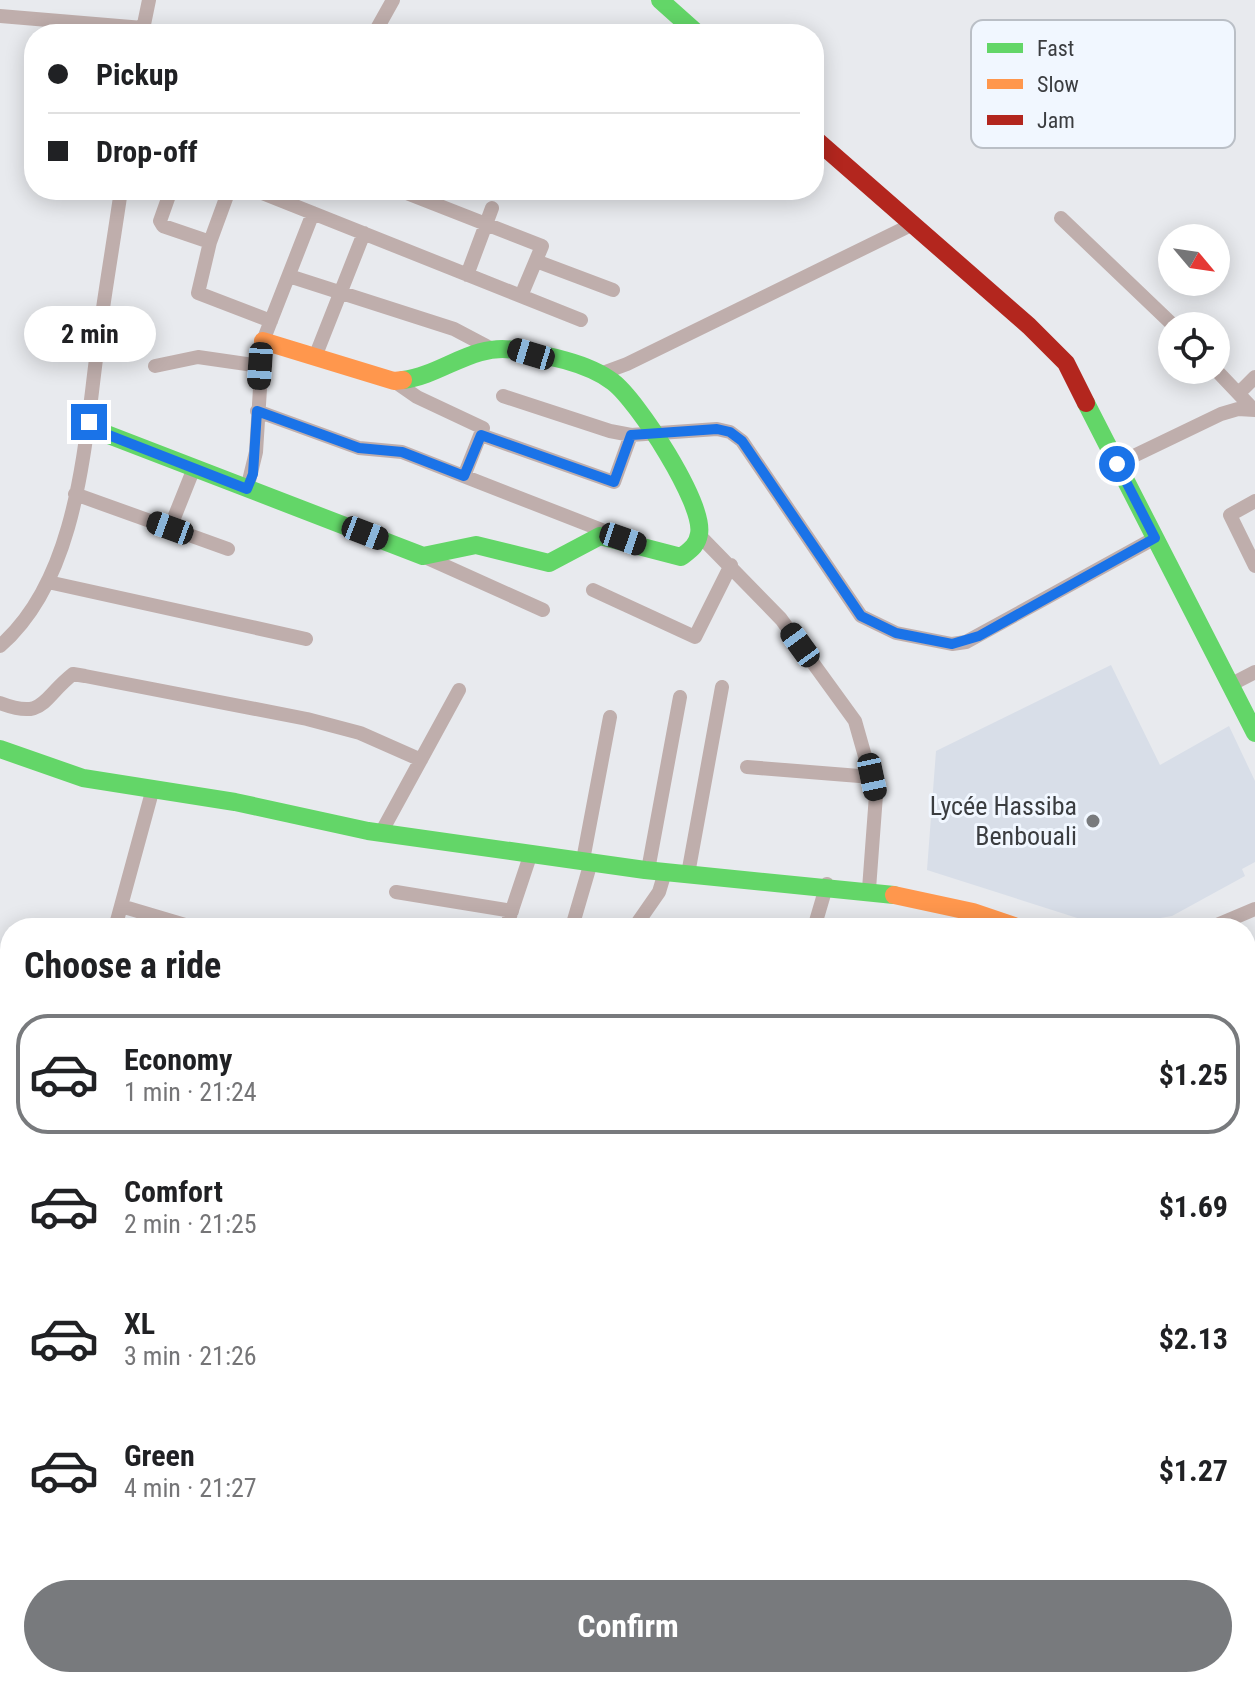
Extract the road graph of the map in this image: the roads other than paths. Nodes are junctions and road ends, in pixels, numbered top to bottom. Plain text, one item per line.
1 (149, 0) edge
2 (393, 0) edge
3 (660, 0) edge
4 (0, 16) edge
5 (76, 24) edge
6 (144, 24) edge
7 (380, 24) edge
8 (687, 24) edge
9 (824, 147) edge
10 (120, 200) edge
11 (167, 200) edge
12 (225, 200) edge
13 (280, 200) edge
14 (425, 200) edge
15 (492, 208) dead end
16 (313, 213) junction
17 (1061, 218) dead end
18 (486, 224) junction
19 (911, 225) junction
20 (364, 233) junction
21 (210, 242) junction
22 (536, 261) junction
23 (467, 275) junction
24 (289, 276) junction
25 (613, 290) dead end
26 (340, 293) junction
27 (521, 296) junction
28 (1159, 312) edge
29 (581, 320) dead end
30 (271, 321) junction
31 (263, 341) junction
32 (490, 348) junction
33 (315, 357) junction
34 (155, 366) dead end
35 (260, 366) junction
36 (600, 374) junction
37 (1255, 377) edge
38 (394, 381) junction
39 (1230, 384) edge
40 (1239, 393) junction
41 (503, 396) dead end
42 (1255, 410) edge
43 (257, 411) junction
44 (88, 427) junction
45 (650, 431) junction
46 (481, 435) junction
47 (631, 435) junction
48 (1117, 464) junction
49 (194, 468) junction
50 (464, 476) junction
51 (247, 489) junction
52 (75, 494) junction
53 (1255, 501) edge
54 (170, 528) junction
55 (699, 535) junction
56 (1155, 538) junction
57 (623, 539) junction
58 (228, 549) dead end
59 (423, 556) junction
60 (731, 565) junction
61 (1255, 566) edge
62 (48, 582) junction
63 (593, 590) dead end
64 (543, 610) dead end
65 (306, 639) dead end
66 (0, 646) edge
67 (1255, 672) edge
68 (1230, 685) junction
69 (722, 687) dead end
70 (459, 690) dead end
71 (680, 697) dead end
72 (0, 703) edge
73 (610, 717) dead end
74 (1255, 733) edge
75 (0, 749) edge
76 (421, 760) junction
77 (747, 767) dead end
78 (872, 777) junction
79 (152, 792) junction
80 (382, 831) junction
81 (531, 853) junction
82 (587, 861) junction
83 (656, 871) junction
84 (688, 874) junction
85 (827, 884) junction
86 (869, 889) junction
87 (396, 892) dead end
88 (121, 906) junction
89 (1255, 909) edge
90 (512, 911) junction
91 (118, 918) edge
92 (161, 918) edge
93 (510, 918) edge
94 (574, 918) edge
95 (641, 918) edge
96 (817, 918) edge
97 (989, 918) edge
98 (1234, 918) edge

1 - 6 street
2 - 7 street
3 - 8 street
4 - 5 street
9 - 19 street
10 - 44 street
11 - 21 street
12 - 21 street
13 - 16 street
14 - 18 street
15 - 18 street
16 - 20 street
16 - 24 street
17 - 28 street
18 - 22 street
18 - 23 street
19 - 36 street
19 - 48 street
20 - 23 street
20 - 26 street
21 - 30 street
22 - 25 street
22 - 27 street
23 - 27 street
24 - 26 street
24 - 30 street
26 - 32 street
26 - 33 street
27 - 29 street
30 - 31 street
31 - 33 street
31 - 35 street
32 - 36 street
32 - 38 street
33 - 38 street
34 - 35 street
35 - 43 street
36 - 45 street
37 - 40 street
38 - 46 street
39 - 40 street
40 - 42 street
41 - 47 street
42 - 48 street
43 - 50 street
43 - 51 street
44 - 49 street
44 - 52 street
45 - 47 street
45 - 55 street
45 - 56 street
46 - 47 street
46 - 50 street
48 - 56 street
49 - 51 street
49 - 54 street
50 - 57 street
51 - 59 street
52 - 54 street
52 - 62 street
53 - 61 street
54 - 58 street
55 - 57 street
55 - 60 street
56 - 68 street
57 - 59 street
59 - 64 street
60 - 63 street
60 - 78 street
62 - 65 street
62 - 66 street
67 - 68 street
68 - 74 street
69 - 84 street
70 - 76 street
71 - 83 street
72 - 76 street
73 - 82 street
75 - 79 street
76 - 80 street
77 - 78 street
78 - 86 street
79 - 80 street
79 - 88 street
80 - 81 street
81 - 82 street
81 - 90 street
82 - 83 street
82 - 94 street
83 - 84 street
83 - 95 street
84 - 85 street
85 - 86 street
85 - 96 street
86 - 97 street
87 - 90 street
88 - 91 street
88 - 92 street
89 - 98 street
90 - 93 street

